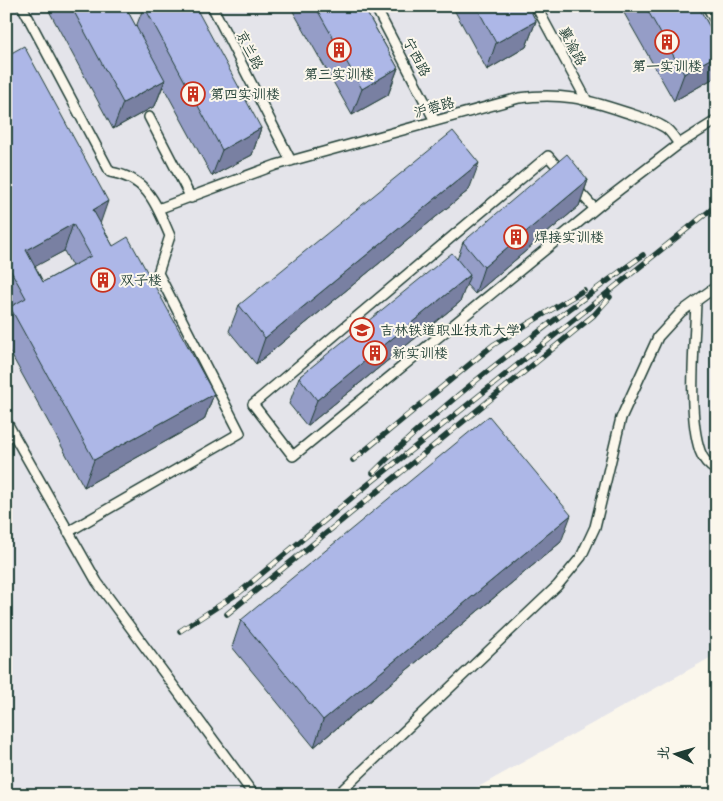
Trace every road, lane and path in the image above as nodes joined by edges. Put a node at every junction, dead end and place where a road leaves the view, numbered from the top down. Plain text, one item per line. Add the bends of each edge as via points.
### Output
1 (22, 6) edge
2 (212, 6) edge
3 (374, 6) edge
4 (536, 6) edge
5 (707, 6) edge
6 (717, 24) edge
7 (586, 99) junction
8 (149, 117) dead end
9 (717, 120) edge
10 (435, 121) junction
11 (679, 144) junction
12 (292, 161) junction
13 (191, 198) junction
14 (158, 209) junction
15 (595, 209) junction
16 (717, 286) edge
17 (696, 301) junction
18 (6, 421) edge
19 (717, 471) edge
20 (68, 532) junction
21 (254, 795) edge
22 (337, 795) edge

1 - 14 lane via 110,172 128,175 144,187
2 - 12 lane, 京兰路
3 - 10 lane, 宁西路
4 - 7 lane, 襄渝路
5 - 6 lane
7 - 10 lane, 沪蓉路 via 542,94
7 - 11 lane, 沪蓉路 via 666,127
8 - 13 lane
9 - 11 lane
10 - 12 lane, 沪蓉路
11 - 15 lane
12 - 13 lane, 沪蓉路
13 - 14 lane, 沪蓉路
14 - 20 lane via 170,236 158,273 240,433
15 - 15 lane via 293,456 253,404 548,156
16 - 17 lane
17 - 19 lane via 695,428 700,452
17 - 22 lane via 658,337 621,418 595,527 581,557 557,586
18 - 20 lane
20 - 21 lane via 97,582

